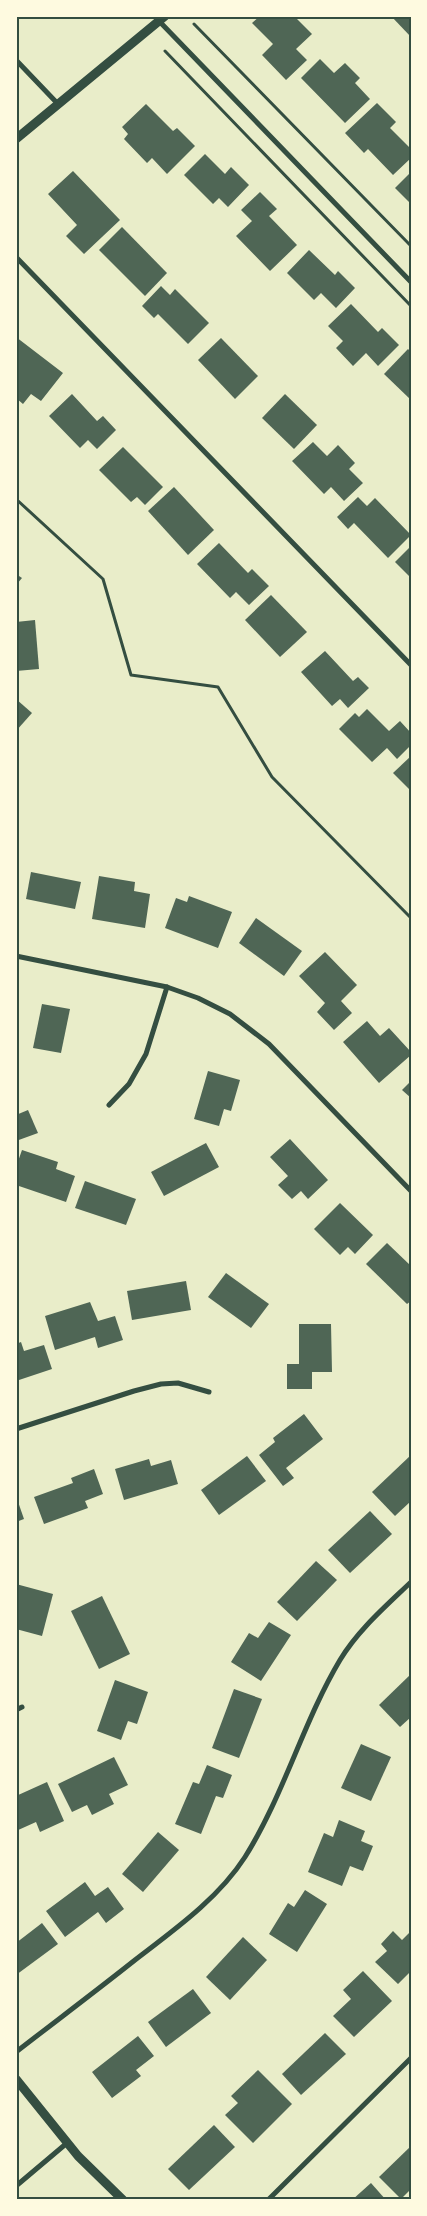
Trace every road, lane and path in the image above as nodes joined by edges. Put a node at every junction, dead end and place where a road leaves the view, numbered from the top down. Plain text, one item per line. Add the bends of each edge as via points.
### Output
1 (162, 19) edge
2 (194, 24) dead end
3 (165, 51) dead end
4 (16, 60) edge
5 (58, 104) junction
6 (16, 139) edge
7 (411, 246) edge
8 (16, 256) edge
9 (411, 282) edge
10 (411, 306) edge
11 (16, 499) edge
12 (411, 665) edge
13 (411, 918) edge
14 (16, 956) edge
15 (167, 987) junction
16 (109, 1105) dead end
17 (411, 1191) edge
18 (209, 1392) dead end
19 (16, 1428) edge
20 (411, 1582) edge
21 (22, 1707) dead end
22 (16, 1710) edge
23 (16, 2052) edge
24 (411, 2058) edge
25 (16, 2079) edge
26 (67, 2142) junction
27 (16, 2186) edge
28 (123, 2200) edge
29 (268, 2200) edge

1 - 5 street
1 - 9 street
2 - 7 path
3 - 10 path
4 - 5 street
5 - 6 street
8 - 12 street
11 - 13 path via 103,579 132,675 218,687 272,777
14 - 15 street
15 - 16 street via 146,1054 129,1084
15 - 17 street via 198,998 251,1028
18 - 19 street via 178,1383 161,1384
20 - 23 street via 376,1615 340,1660 272,1809 245,1858 227,1881 157,1943
21 - 22 street
24 - 29 street
25 - 26 street
26 - 27 street
26 - 28 street

